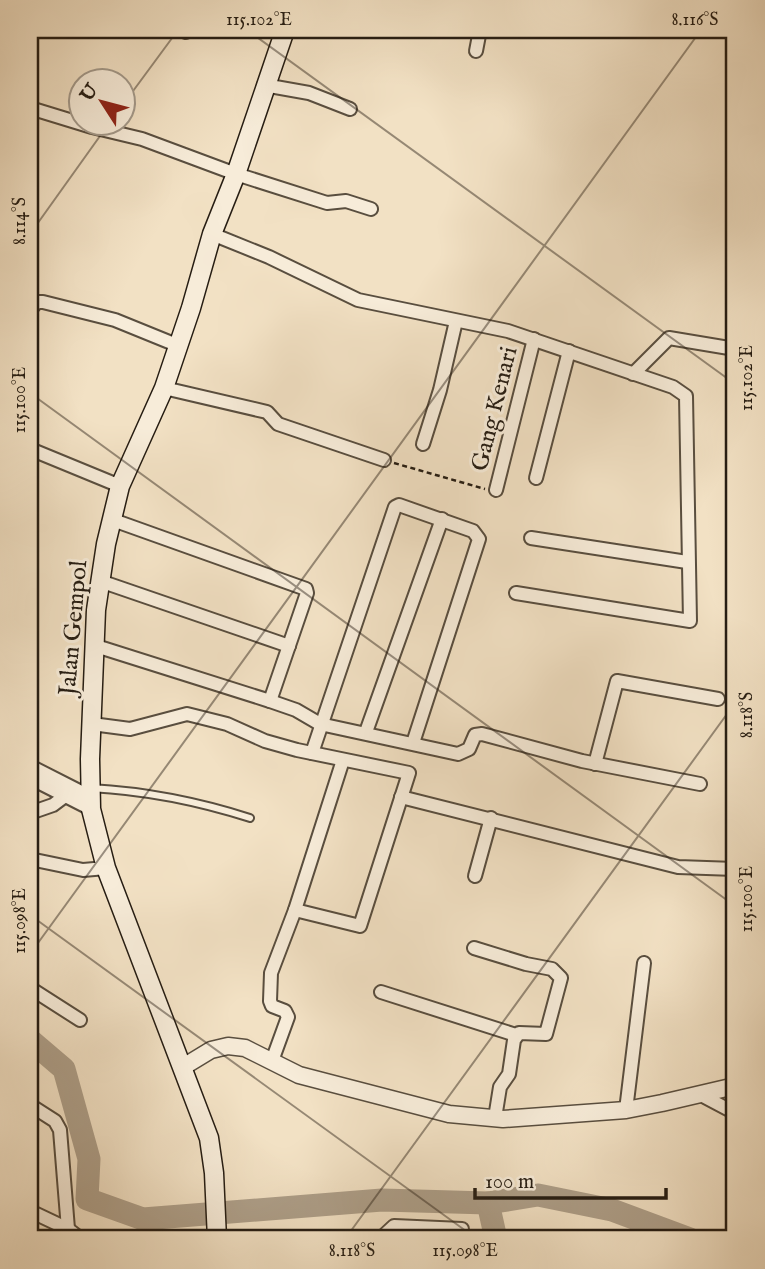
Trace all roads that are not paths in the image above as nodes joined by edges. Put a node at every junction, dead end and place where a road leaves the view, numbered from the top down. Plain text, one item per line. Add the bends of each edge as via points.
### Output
1 (285, 30) edge
2 (480, 30) edge
3 (476, 51) dead end
4 (264, 85) junction
5 (30, 108) edge
6 (350, 109) dead end
7 (236, 174) junction
8 (371, 209) dead end
9 (212, 234) junction
10 (30, 310) edge
11 (456, 321) junction
12 (534, 338) junction
13 (178, 346) junction
14 (735, 349) edge
15 (569, 351) junction
16 (633, 374) junction
17 (164, 388) junction
18 (423, 444) dead end
19 (30, 449) edge
20 (384, 460) road end
21 (536, 478) dead end
22 (120, 486) junction
23 (496, 489) road end
24 (442, 519) junction
25 (113, 520) junction
26 (531, 538) dead end
27 (687, 562) junction
28 (100, 581) junction
29 (516, 593) dead end
30 (96, 646) junction
31 (289, 646) junction
32 (718, 699) dead end
33 (270, 701) junction
34 (92, 724) junction
35 (320, 724) junction
36 (366, 732) junction
37 (413, 743) junction
38 (312, 753) junction
39 (344, 760) junction
40 (595, 764) junction
41 (30, 766) edge
42 (30, 778) edge
43 (700, 783) dead end
44 (65, 796) junction
45 (401, 797) junction
46 (90, 798) junction
47 (30, 813) edge
48 (250, 818) dead end
49 (491, 818) junction
50 (30, 859) edge
51 (106, 868) junction
52 (735, 869) edge
53 (474, 876) dead end
54 (295, 910) junction
55 (474, 948) dead end
56 (645, 963) dead end
57 (30, 988) edge
58 (381, 992) dead end
59 (80, 1020) dead end
60 (516, 1035) junction
61 (272, 1061) junction
62 (183, 1067) junction
63 (735, 1086) edge
64 (701, 1095) junction
65 (30, 1105) edge
66 (626, 1110) junction
67 (735, 1113) edge
68 (495, 1118) junction
69 (30, 1211) edge
70 (68, 1229) junction
71 (462, 1229) dead end
72 (81, 1239) edge
73 (217, 1239) edge
74 (380, 1239) edge

1 - 4 main road, Jalan Gempol
2 - 3 street
4 - 6 street via 309,93
4 - 7 main road, Jalan Gempol
5 - 7 street via 142,139
7 - 8 street via 327,203 346,201
7 - 9 main road, Jalan Gempol
9 - 11 street via 358,300
9 - 13 main road, Jalan Gempol
10 - 13 street via 43,302 116,320
11 - 12 street
11 - 18 street
12 - 15 street
12 - 23 street, Gang Kenari
13 - 17 main road, Jalan Gempol
14 - 16 street via 669,338
15 - 16 street
15 - 21 street
16 - 27 street via 686,396
17 - 20 street via 267,412 278,424
17 - 22 main road, Jalan Gempol
19 - 22 street
22 - 25 main road, Jalan Gempol
24 - 35 street via 403,505 395,507
24 - 36 street
24 - 37 street via 473,531 479,539
25 - 28 main road, Jalan Gempol
25 - 31 street via 303,587 307,593
26 - 27 street
27 - 29 street via 690,621
28 - 30 main road, Jalan Gempol
28 - 31 street
30 - 33 street
30 - 34 main road, Jalan Gempol
31 - 33 street
32 - 40 street via 617,681
33 - 35 street
34 - 38 street via 130,729 187,714
34 - 46 main road, Jalan Gempol
35 - 36 street
35 - 38 street
36 - 37 street
37 - 40 street via 463,753 472,737 482,734
38 - 39 street
39 - 45 street via 409,773
39 - 54 street
40 - 43 street
41 - 46 street
42 - 44 street
44 - 46 street
44 - 47 street
45 - 49 street
45 - 54 street via 360,926
46 - 48 lane via 158,794
46 - 51 main road, Jalan Gempol
49 - 52 street via 678,867
49 - 53 street
50 - 51 street via 83,870
51 - 62 main road, Jalan Gempol
54 - 61 street via 271,973 270,1001 288,1017
55 - 60 street via 552,968 560,975 545,1034
56 - 66 street
57 - 59 street
58 - 60 street
60 - 68 street
61 - 62 street via 245,1048 228,1046 211,1050
61 - 68 street via 299,1075 449,1114
62 - 73 main road, Jalan Gempol via 209,1138
63 - 64 street
64 - 66 street
64 - 67 street
65 - 70 street via 55,1121 60,1130
66 - 68 street
69 - 70 street
70 - 72 street
71 - 74 street via 394,1226

